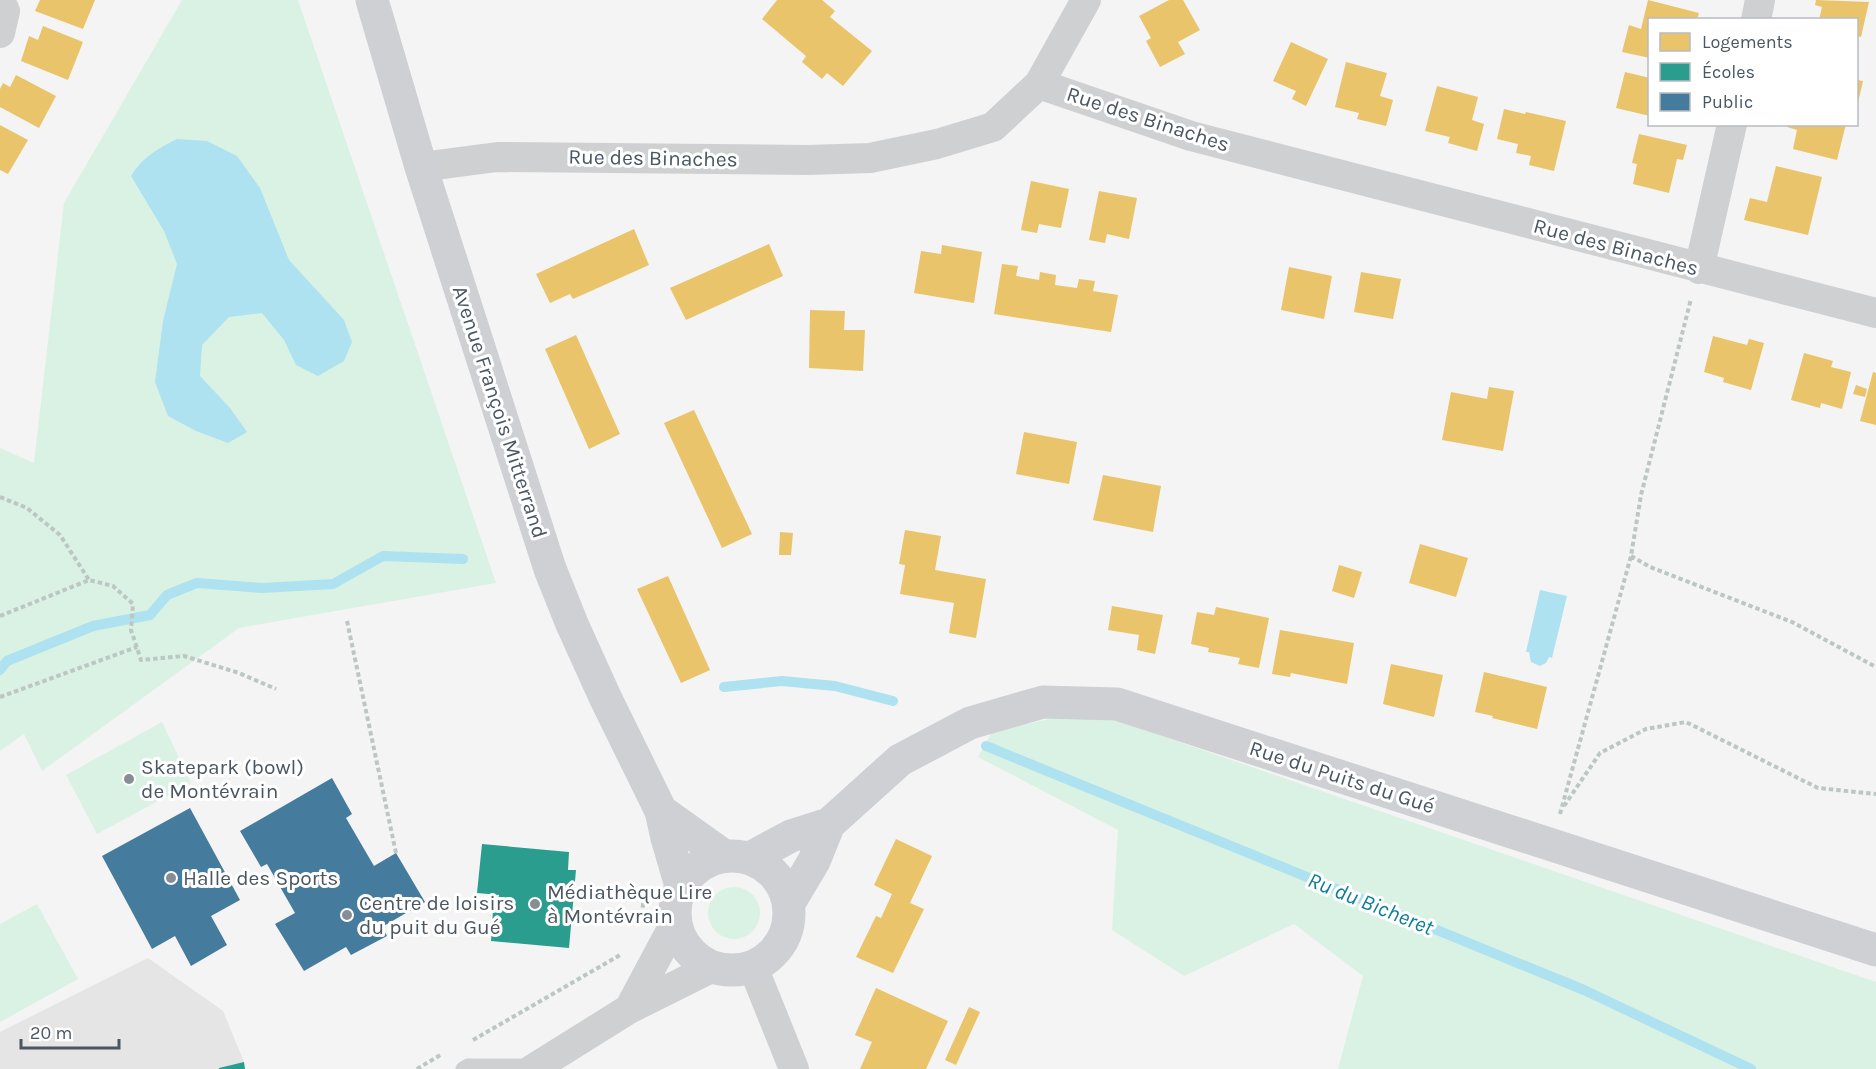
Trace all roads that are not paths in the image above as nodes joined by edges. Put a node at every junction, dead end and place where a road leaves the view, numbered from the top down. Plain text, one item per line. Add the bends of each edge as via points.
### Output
1 (372, 0) edge
2 (1086, 0) edge
3 (1760, 0) edge
4 (1756, 18) edge
5 (1039, 84) junction
6 (1732, 126) edge
7 (421, 167) junction
8 (1699, 269) junction
9 (1876, 314) edge
10 (661, 812) junction
11 (829, 824) junction
12 (737, 857) junction
13 (681, 886) junction
14 (789, 903) junction
15 (675, 923) junction
16 (1876, 950) edge
17 (713, 967) junction
18 (753, 967) junction
19 (629, 1009) junction
20 (536, 1067) edge
21 (463, 1069) edge
22 (794, 1069) edge

1 - 7 main road, Avenue François Mitterrand
2 - 5 street
3 - 4 street
5 - 7 street, Rue des Binaches via 993,127 870,158 497,157
5 - 8 street, Rue des Binaches via 1191,136
6 - 8 street
7 - 10 main road, Avenue François Mitterrand via 550,569 600,687
8 - 9 street, Rue des Binaches
10 - 12 main road
10 - 13 main road, Avenue François Mitterrand
11 - 12 main road, Rue du Puits du Gué
11 - 14 main road, Rue du Puits du Gué
11 - 16 main road, Rue du Puits du Gué via 900,760 970,723 1043,702 1117,704
12 - 13 main road via 711,859
12 - 14 main road via 764,865 776,875
13 - 15 main road via 675,904
14 - 18 main road via 786,934 772,954
15 - 17 main road via 688,951
15 - 19 street
17 - 18 main road via 733,971
17 - 19 street
18 - 22 street
19 - 20 street
20 - 21 lane

